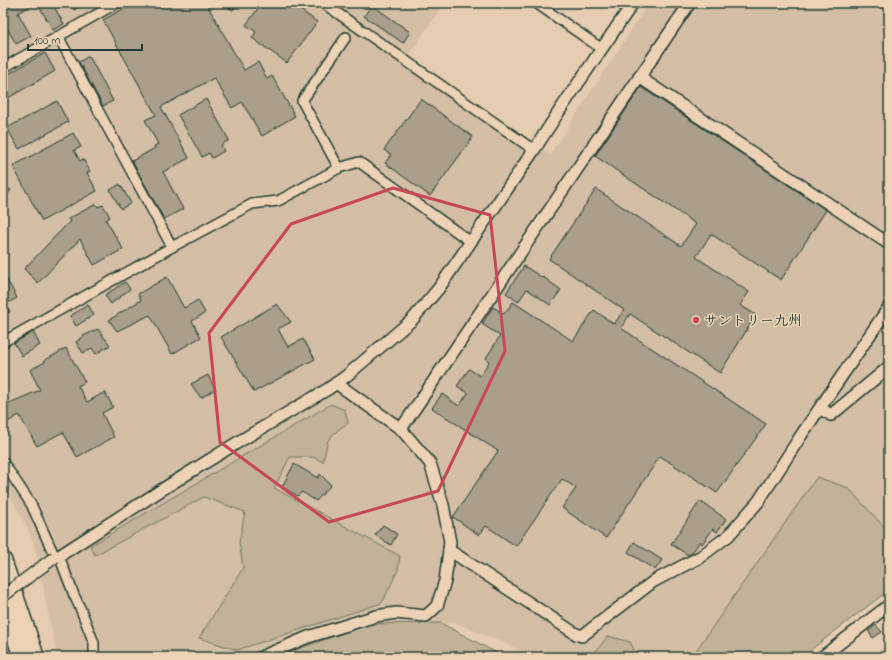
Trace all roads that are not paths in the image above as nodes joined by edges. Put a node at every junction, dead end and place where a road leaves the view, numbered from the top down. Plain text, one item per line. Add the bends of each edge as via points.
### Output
1 (116, 3) edge
2 (322, 3) edge
3 (536, 3) edge
4 (633, 3) edge
5 (688, 3) edge
6 (58, 36) junction
7 (346, 37) dead end
8 (602, 49) junction
9 (3, 68) edge
10 (639, 77) junction
11 (534, 150) junction
12 (339, 168) junction
13 (471, 242) junction
14 (889, 244) edge
15 (172, 247) junction
16 (889, 307) edge
17 (3, 342) edge
18 (889, 367) edge
19 (336, 383) junction
20 (820, 408) junction
21 (401, 429) junction
22 (3, 462) edge
23 (449, 550) junction
24 (57, 557) junction
25 (3, 560) edge
26 (3, 596) edge
27 (3, 603) edge
28 (889, 605) edge
29 (22, 657) edge
30 (36, 657) edge
31 (94, 657) edge
32 (261, 657) edge
33 (822, 657) edge

1 - 6 street
2 - 11 street
3 - 8 street
4 - 8 street
5 - 10 street
6 - 9 street
6 - 15 street
7 - 12 street via 302,101
8 - 11 street
10 - 14 street
10 - 21 street
11 - 13 street
12 - 13 street via 359,162
12 - 15 street via 278,201 252,204
13 - 19 street via 439,288 412,320
15 - 17 street
16 - 20 street
18 - 20 street via 831,415
19 - 21 street
19 - 24 street via 173,482
20 - 23 street via 758,502 728,536 700,557 654,581 582,636
21 - 23 street via 430,463 443,505 450,542
22 - 24 street via 31,504
23 - 32 street via 445,581 437,606 426,616 396,613 376,616 308,637
24 - 26 street, bridge
24 - 31 street via 94,643
25 - 30 highway
27 - 29 highway
28 - 33 street

